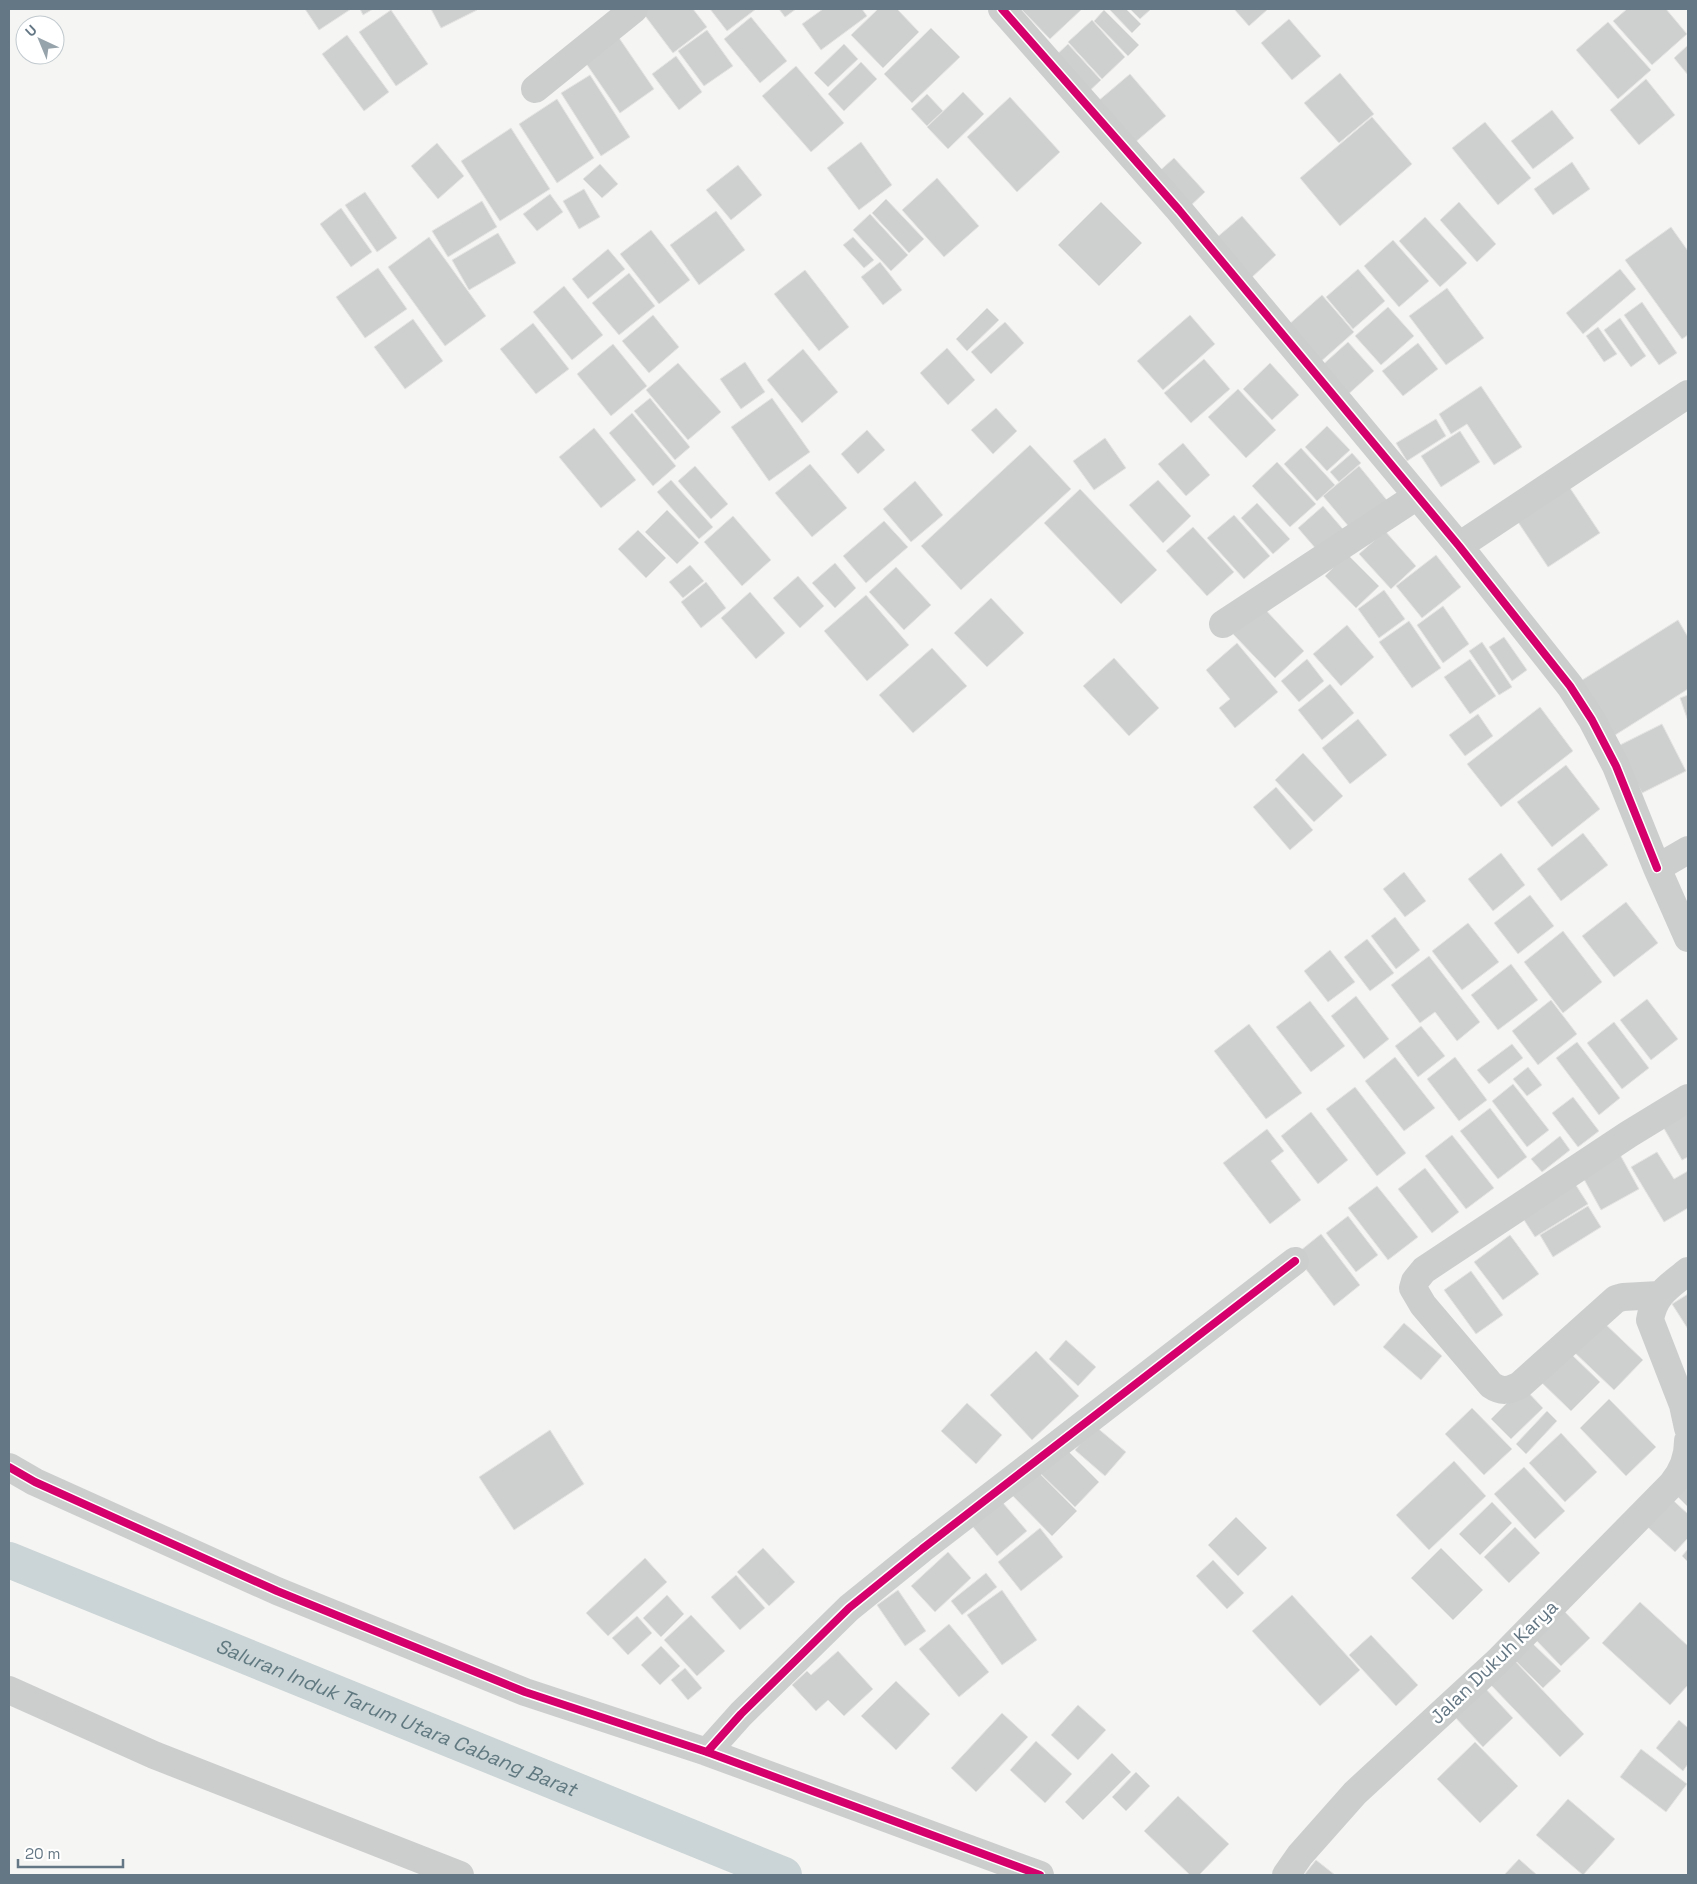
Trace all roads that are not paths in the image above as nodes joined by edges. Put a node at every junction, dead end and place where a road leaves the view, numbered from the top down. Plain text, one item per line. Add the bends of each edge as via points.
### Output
1 (634, 9) edge
2 (1002, 9) edge
3 (535, 89) dead end
4 (1688, 394) edge
5 (1417, 496) junction
6 (1459, 546) junction
7 (1223, 624) dead end
8 (1688, 850) edge
9 (1657, 868) junction
10 (1688, 938) edge
11 (1688, 1098) edge
12 (1295, 1261) dead end
13 (1688, 1271) edge
14 (1659, 1295) junction
15 (1686, 1412) edge
16 (1688, 1441) edge
17 (9, 1467) edge
18 (9, 1690) edge
19 (707, 1752) junction
20 (460, 1875) edge
21 (1040, 1875) edge
22 (1286, 1875) edge

1 - 3 street
2 - 5 street via 1179,210
4 - 6 street
5 - 6 street
5 - 7 street
6 - 9 street via 1570,686 1592,720 1616,766
8 - 9 street
9 - 10 street
11 - 14 street via 1424,1270 1413,1288 1423,1305 1498,1390 1520,1385 1616,1299
12 - 19 street via 849,1608
13 - 14 street
14 - 15 street via 1650,1320
16 - 22 street, Jalan Dukuh Karya via 1683,1470 1672,1484 1498,1661 1355,1794
17 - 19 street via 35,1482 277,1591 525,1692
18 - 20 street via 154,1755
19 - 21 street

